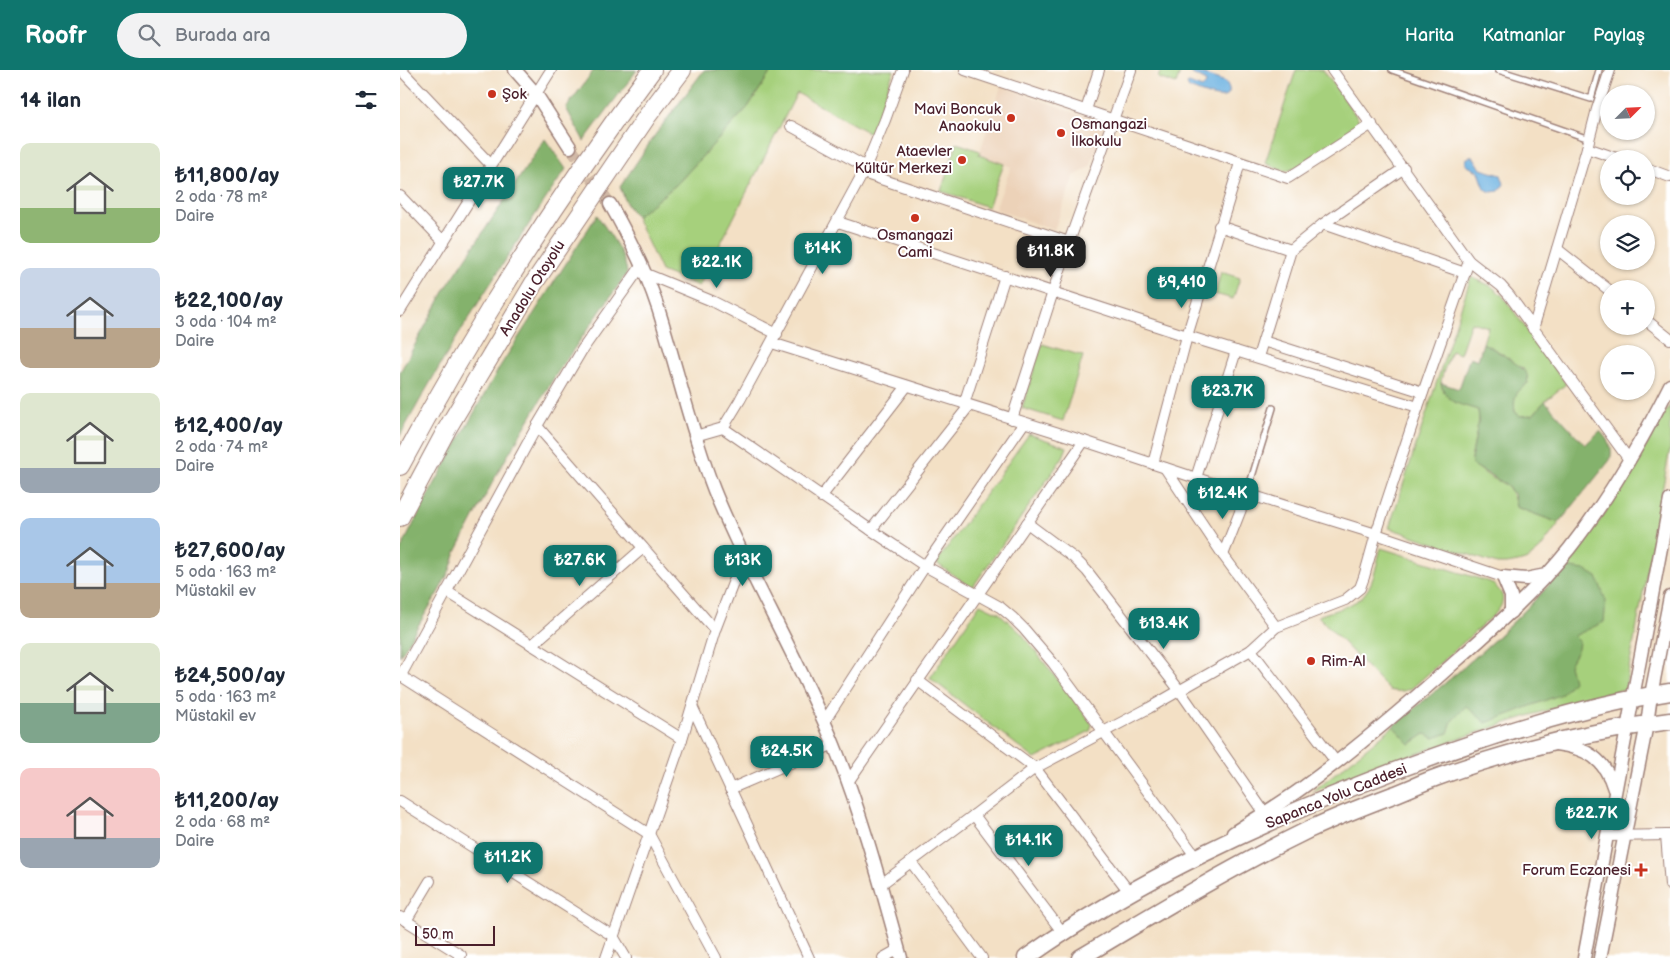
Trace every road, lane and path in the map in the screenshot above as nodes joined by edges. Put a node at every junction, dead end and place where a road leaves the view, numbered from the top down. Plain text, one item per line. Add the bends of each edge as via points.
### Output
1 (400, 70) edge
2 (515, 70) edge
3 (551, 70) edge
4 (652, 70) edge
5 (682, 70) edge
6 (903, 70) edge
7 (965, 70) edge
8 (1099, 70) edge
9 (1131, 70) edge
10 (1332, 70) edge
11 (1392, 70) edge
12 (1498, 70) edge
13 (1599, 70) edge
14 (1610, 70) edge
15 (536, 94) junction
16 (1086, 110) junction
17 (1114, 119) junction
18 (1372, 124) junction
19 (791, 126) dead end
20 (1588, 143) junction
21 (570, 147) tunnel mouth
22 (1602, 150) edge
23 (1240, 163) junction
24 (492, 165) junction
25 (1404, 168) junction
26 (864, 170) junction
27 (1655, 171) edge
28 (1670, 177) edge
29 (400, 196) edge
30 (610, 204) tunnel mouth
31 (838, 222) junction
32 (1323, 224) junction
33 (1219, 226) junction
34 (444, 242) junction
35 (1069, 242) junction
36 (1557, 248) junction
37 (1290, 250) junction
38 (1469, 261) junction
39 (643, 269) junction
40 (1465, 273) junction
41 (1005, 276) junction
42 (1600, 283) edge
43 (1052, 292) junction
44 (400, 311) edge
45 (1655, 327) edge
46 (1534, 329) junction
47 (1187, 336) junction
48 (774, 339) junction
49 (1670, 339) edge
50 (1263, 341) junction
51 (1236, 350) junction
52 (1258, 357) junction
53 (1670, 385) edge
54 (907, 386) junction
55 (1423, 392) junction
56 (967, 405) junction
57 (1418, 407) junction
58 (1273, 408) dead end
59 (1012, 419) junction
60 (1024, 423) junction
61 (537, 426) junction
62 (723, 428) junction
63 (695, 436) junction
64 (1084, 441) junction
65 (1630, 461) junction
66 (1153, 464) junction
67 (400, 466) edge
68 (1165, 468) junction
69 (1196, 478) junction
70 (1247, 494) junction
71 (821, 497) junction
72 (1670, 500) edge
73 (400, 518) edge
74 (1026, 523) junction
75 (871, 530) junction
76 (1376, 534) junction
77 (643, 548) junction
78 (1223, 555) junction
79 (744, 556) junction
80 (926, 566) junction
81 (1546, 575) junction
82 (1503, 577) junction
83 (446, 590) junction
84 (977, 595) junction
85 (1670, 597) edge
86 (1511, 612) junction
87 (1276, 627) junction
88 (715, 630) junction
89 (532, 645) junction
90 (1250, 650) junction
91 (400, 677) edge
92 (916, 680) junction
93 (1180, 691) junction
94 (1670, 692) edge
95 (1651, 695) junction
96 (1632, 698) junction
97 (692, 706) junction
98 (1670, 721) edge
99 (824, 722) junction
100 (1647, 724) junction
101 (1627, 727) junction
102 (1103, 732) junction
103 (682, 738) junction
104 (1548, 743) junction
105 (834, 744) junction
106 (1336, 762) junction
107 (1035, 768) junction
108 (848, 782) junction
109 (730, 789) junction
110 (1615, 793) junction
111 (400, 801) edge
112 (1264, 812) junction
113 (974, 815) junction
114 (649, 834) junction
115 (1668, 835) edge
116 (1606, 836) junction
117 (1624, 837) junction
118 (1196, 857) junction
119 (911, 862) junction
120 (1170, 872) junction
121 (430, 881) dead end
122 (880, 885) junction
123 (1670, 885) edge
124 (1124, 896) junction
125 (403, 919) edge
126 (1063, 933) junction
127 (613, 936) junction
128 (900, 953) edge
129 (459, 958) edge
130 (606, 958) edge
131 (626, 958) edge
132 (716, 958) edge
133 (809, 958) edge
134 (883, 958) edge
135 (982, 958) edge
136 (1026, 958) edge
137 (1080, 958) edge
138 (1584, 958) edge
139 (1600, 958) edge

1 - 24 street
2 - 15 street
3 - 15 street
4 - 67 highway, Anadolu Otoyolu via 516,268
5 - 73 highway, Anadolu Otoyolu via 534,283 446,429
6 - 26 street
7 - 16 street
8 - 16 street
9 - 17 street
10 - 18 street
11 - 20 lane
12 - 13 lane via 1591,98
14 - 20 street
15 - 21 street
15 - 24 street
16 - 17 street
17 - 23 street
17 - 35 street
18 - 23 street via 1288,178
18 - 25 street
19 - 26 street
20 - 22 street
20 - 36 street
23 - 33 street
24 - 34 street
25 - 32 street
25 - 38 street
26 - 31 street
26 - 35 street
27 - 28 street
29 - 34 street
30 - 39 street
31 - 41 street
31 - 48 street
32 - 37 street
32 - 40 street
33 - 37 street
33 - 47 street
34 - 44 street
35 - 43 street
36 - 42 street
36 - 46 street
37 - 50 street
38 - 40 street
38 - 46 street via 1501,286
39 - 48 street via 712,301
39 - 61 street via 582,350
39 - 63 street
40 - 55 street
41 - 43 street
41 - 56 street
43 - 47 street
43 - 59 street
45 - 49 street
46 - 65 street
47 - 51 street
47 - 66 street
48 - 54 street
48 - 62 street
50 - 52 street
50 - 55 street
51 - 52 street
51 - 69 street
52 - 57 street
53 - 65 street
54 - 56 street
54 - 71 street
55 - 57 street
56 - 59 street
56 - 75 street
57 - 76 street
58 - 70 lane
59 - 60 street
60 - 64 street
60 - 80 street
61 - 77 street
61 - 83 street
62 - 63 street
62 - 71 street
63 - 79 street via 714,490
64 - 66 street
64 - 74 street
65 - 81 street via 1574,542
66 - 68 street
68 - 69 street
68 - 78 street
69 - 70 street
70 - 76 street
70 - 78 street
71 - 75 street
72 - 96 street
74 - 84 street
74 - 93 street via 1087,571
75 - 80 street
76 - 82 street
76 - 87 street via 1364,578 1353,595
77 - 88 street
77 - 89 street
78 - 87 street
79 - 88 street
79 - 99 street
80 - 84 street
80 - 99 street
81 - 82 street
81 - 86 street
82 - 86 street via 1511,596
83 - 89 street
83 - 91 street
84 - 92 street
84 - 102 street via 1000,608 1024,629
85 - 95 street
86 - 106 street via 1414,699
87 - 90 street
88 - 97 street
89 - 103 street
90 - 93 street
90 - 106 street
91 - 114 street
92 - 107 street
92 - 108 street
93 - 102 street
93 - 112 street
94 - 95 highway, Sapanca Yolu Caddesi
95 - 96 highway, Sapanca Yolu Caddesi
95 - 100 street
96 - 101 street
96 - 120 highway, Sapanca Yolu Caddesi via 1531,723 1354,786 1288,814
97 - 103 street
97 - 109 street
98 - 100 highway, Sapanca Yolu Caddesi
99 - 105 street
100 - 101 highway, Sapanca Yolu Caddesi
100 - 117 street
101 - 104 highway, Sapanca Yolu Caddesi
101 - 110 street
102 - 107 street
102 - 118 street
103 - 114 street
104 - 110 street via 1592,755 1607,771
104 - 137 highway, Sapanca Yolu Caddesi via 1434,779 1310,829 1206,884
105 - 108 street
105 - 109 street
106 - 112 street
107 - 113 street
107 - 124 street
108 - 122 street
109 - 133 street
110 - 116 street
111 - 127 street
112 - 118 street
113 - 119 street
113 - 126 street
114 - 127 street
114 - 132 street
115 - 117 street
115 - 123 street
116 - 117 street
116 - 138 street
117 - 139 street
118 - 120 street
119 - 122 street
119 - 135 street
120 - 124 highway, Sapanca Yolu Caddesi
121 - 125 street
122 - 128 street
124 - 126 highway, Sapanca Yolu Caddesi
125 - 129 street via 461,955
126 - 136 highway, Sapanca Yolu Caddesi
127 - 130 street
127 - 131 street
128 - 134 street

